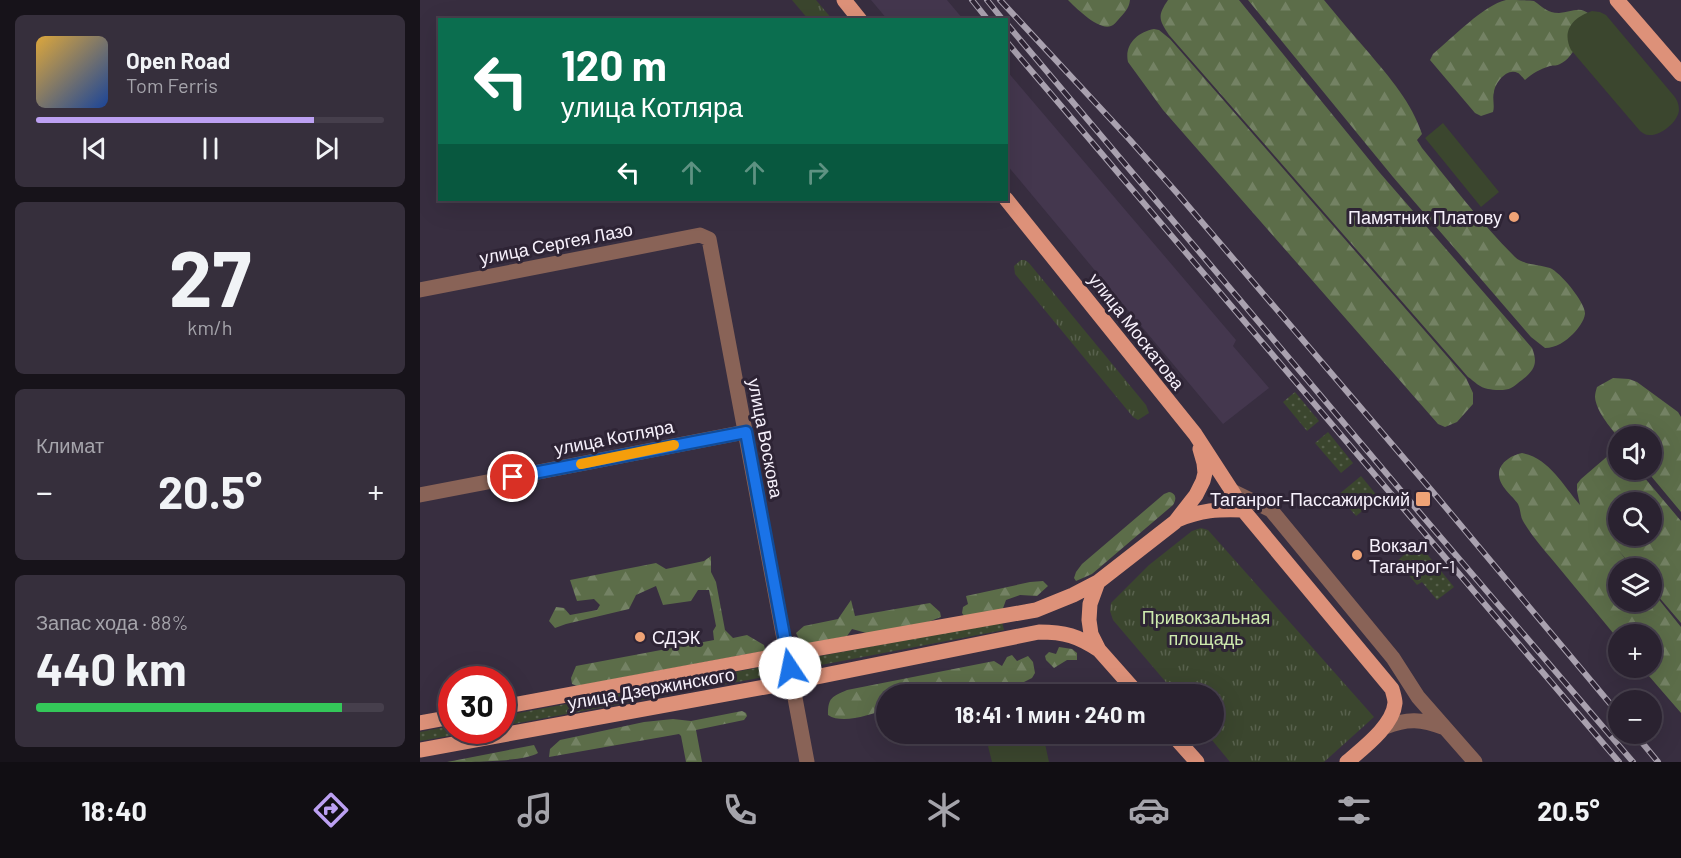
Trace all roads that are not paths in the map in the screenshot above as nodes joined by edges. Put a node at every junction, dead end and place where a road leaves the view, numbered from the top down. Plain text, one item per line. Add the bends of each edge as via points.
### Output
1 (844, 0) edge
2 (1617, 0) edge
3 (858, 18) edge
4 (1681, 74) edge
5 (1008, 201) edge
6 (700, 235) joint
7 (420, 290) edge
8 (746, 432) junction
9 (1195, 434) junction
10 (1232, 490) junction
11 (420, 495) edge
12 (1243, 510) junction
13 (1272, 510) junction
14 (1175, 522) junction
15 (1098, 582) junction
16 (1099, 650) junction
17 (787, 654) junction
18 (793, 681) junction
19 (1129, 684) edge
20 (1392, 689) junction
21 (1418, 697) junction
22 (516, 704) edge
23 (438, 720) edge
24 (420, 723) edge
25 (1385, 727) junction
26 (1445, 728) junction
27 (1181, 744) edge
28 (420, 750) edge
29 (807, 762) edge
30 (1197, 762) edge
31 (1347, 762) edge
32 (1475, 762) edge

1 - 3 main road
2 - 4 main road
5 - 9 main road, улица Москатова
6 - 7 street, улица Сергея Лазо
6 - 8 street, улица Воскова via 709,239
8 - 11 street, улица Котляра
8 - 17 street, улица Воскова
9 - 10 main road, улица Москатова
9 - 14 main road via 1205,473 1196,495
10 - 12 main road, улица Москатова
10 - 13 street, улица Москатова
12 - 13 street
12 - 14 main road via 1211,510
12 - 20 main road, улица Москатова
13 - 21 street, улица Москатова via 1393,658
14 - 15 main road
15 - 16 main road via 1089,620
15 - 17 main road, улица Дзержинского via 1036,610
16 - 18 main road, улица Дзержинского via 1068,634 1039,632
16 - 19 main road
17 - 18 street, улица Воскова
17 - 22 main road, улица Дзержинского
18 - 28 main road, улица Дзержинского
18 - 29 street
20 - 21 street
20 - 25 main road via 1395,702
21 - 26 street, улица Москатова
23 - 24 main road
25 - 26 street via 1414,720
25 - 31 main road
26 - 32 street, улица Москатова
27 - 30 main road

